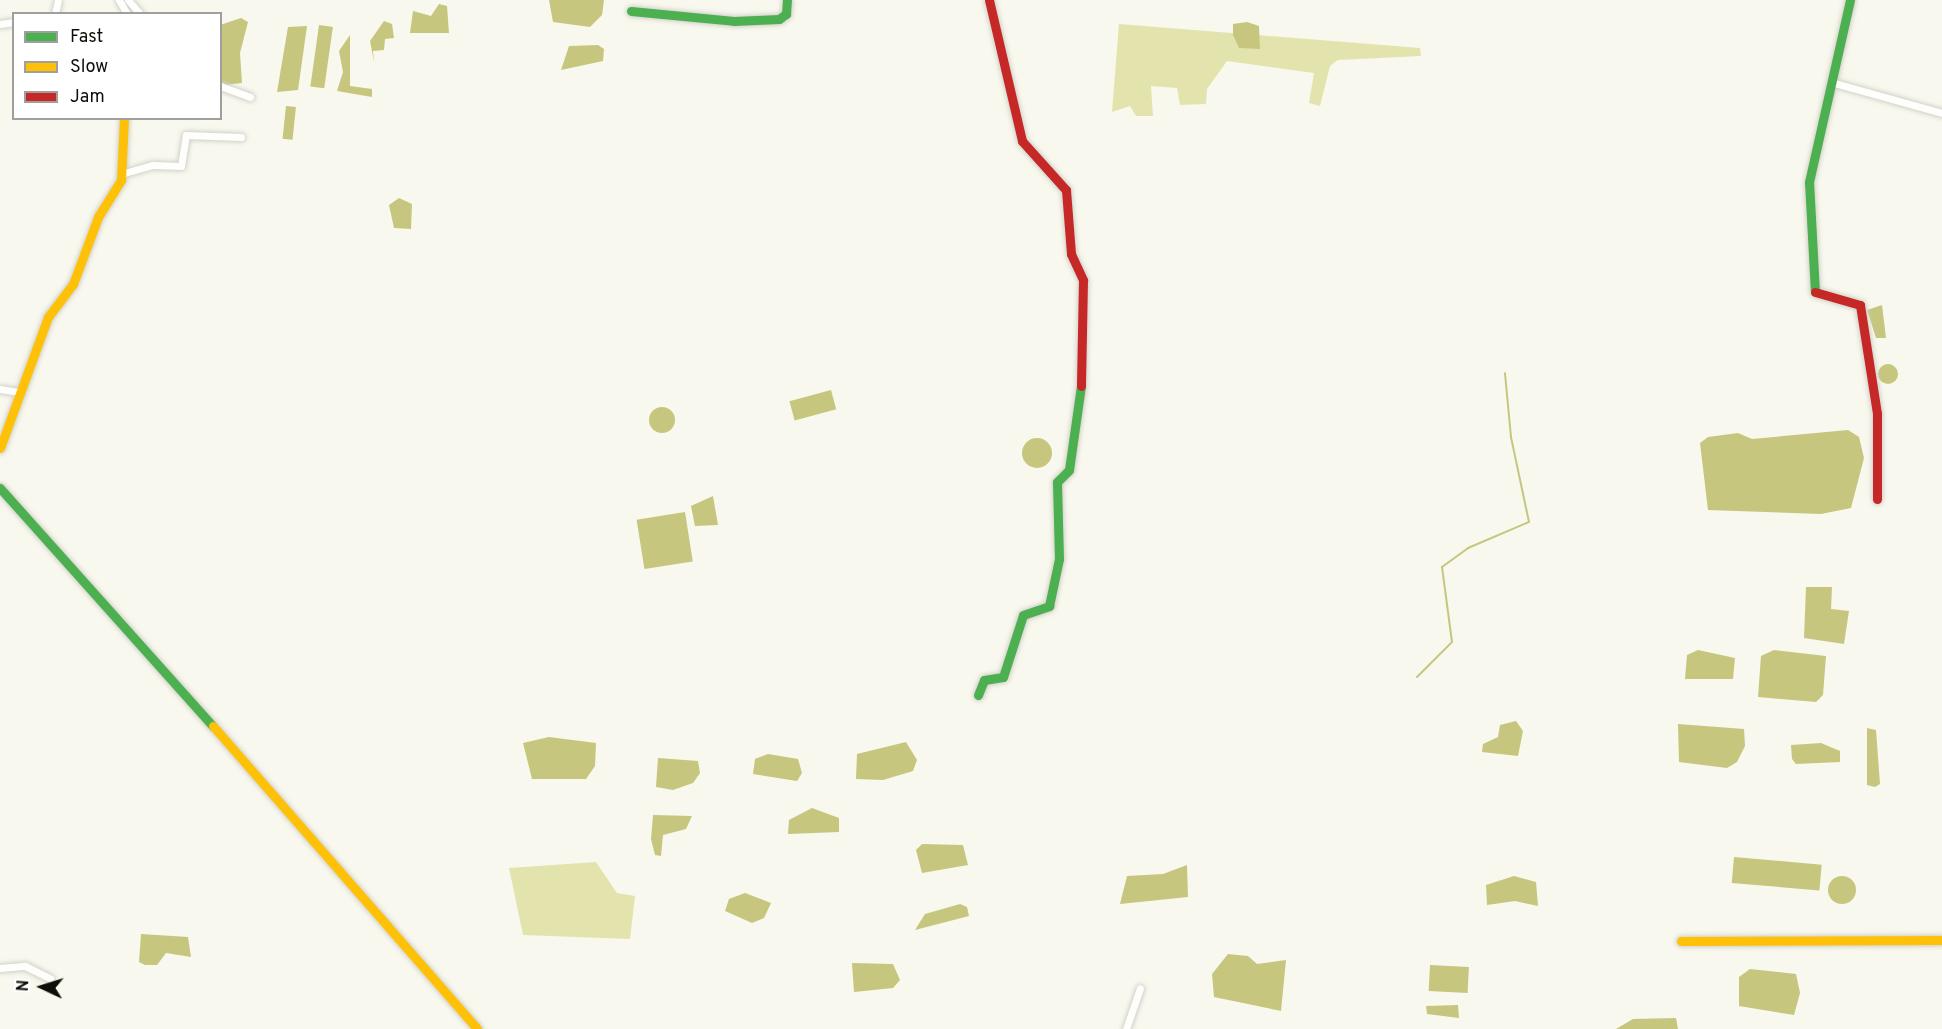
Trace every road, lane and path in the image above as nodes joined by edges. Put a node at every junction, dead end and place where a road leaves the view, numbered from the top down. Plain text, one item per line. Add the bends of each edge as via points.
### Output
1 (128, 0) edge
2 (787, 0) edge
3 (989, 0) edge
4 (1850, 0) edge
5 (632, 11) dead end
6 (138, 12) edge
7 (1831, 82) junction
8 (222, 87) edge
9 (250, 97) dead end
10 (1942, 113) edge
11 (124, 120) edge
12 (241, 137) dead end
13 (121, 174) junction
14 (0, 389) edge
15 (20, 392) junction
16 (0, 448) edge
17 (0, 488) edge
18 (1877, 499) dead end
19 (978, 695) dead end
20 (1942, 940) edge
21 (1681, 941) dead end
22 (0, 968) edge
23 (50, 978) dead end
24 (1140, 988) dead end
25 (477, 1029) edge
26 (1126, 1029) edge

1 - 6 street
2 - 5 street via 786,14 779,20
3 - 19 street via 1022,141 1066,190 1071,254 1083,280 1085,362 1069,470 1057,482 1059,559 1049,606 1023,615 1004,677 984,680
4 - 7 street
7 - 10 street
7 - 18 street via 1809,182 1814,281 1816,296 1851,299 1860,305 1877,414
8 - 9 street
11 - 13 street
12 - 13 street via 186,135 181,166 153,165
13 - 15 street via 73,284 48,317
14 - 15 street
15 - 16 street
17 - 25 street via 423,961
20 - 21 street
22 - 23 street via 25,966
24 - 26 street

